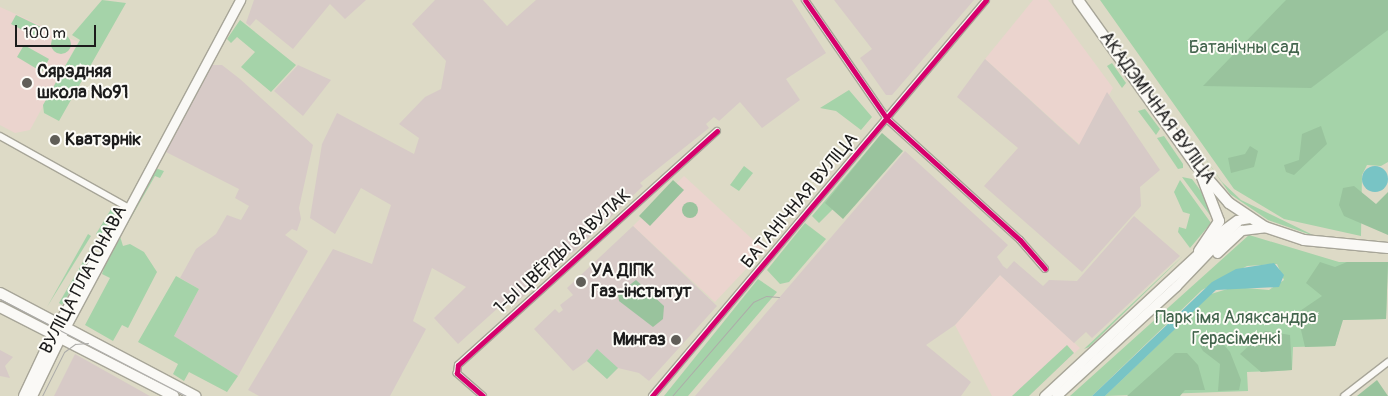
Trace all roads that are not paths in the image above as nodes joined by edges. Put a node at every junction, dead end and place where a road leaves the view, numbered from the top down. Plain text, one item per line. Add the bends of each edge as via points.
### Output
1 (240, 0) edge
2 (805, 0) edge
3 (986, 0) edge
4 (1078, 0) edge
5 (887, 119) junction
6 (717, 131) dead end
7 (0, 136) edge
8 (1202, 174) junction
9 (1229, 202) junction
10 (125, 206) junction
11 (1250, 218) junction
12 (1237, 220) junction
13 (1265, 227) junction
14 (1388, 248) edge
15 (1200, 251) junction
16 (1045, 269) dead end
17 (1176, 286) junction
18 (0, 293) edge
19 (0, 307) edge
20 (62, 324) junction
21 (57, 335) junction
22 (1388, 362) edge
23 (24, 396) edge
24 (32, 396) edge
25 (174, 396) edge
26 (195, 396) edge
27 (483, 396) edge
28 (652, 396) edge
29 (1044, 396) edge
30 (1056, 396) edge
31 (1344, 396) edge

1 - 10 main road, ВУЛІЦА ПЛАТОНАВА
2 - 5 street
3 - 5 street, БАТАНІЧНАЯ ВУЛІЦА
4 - 8 main road, АКАДЭМІЧНАЯ ВУЛІЦА
5 - 16 street via 1020,240
5 - 28 street, БАТАНІЧНАЯ ВУЛІЦА
6 - 27 street, 1-Ы ЦВЁРДЫ ЗАВУЛАК via 458,365 457,374
7 - 10 street
8 - 9 main road, АКАДЭМІЧНАЯ ВУЛІЦА
8 - 15 main road via 1218,221
9 - 11 main road, АКАДЭМІЧНАЯ ВУЛІЦА
9 - 12 main road
10 - 20 main road, ВУЛІЦА ПЛАТОНАВА
11 - 12 main road
11 - 13 main road, АКАДЭМІЧНАЯ ВУЛІЦА
12 - 15 main road
12 - 17 main road via 1234,229
13 - 14 main road, АКАДЭМІЧНАЯ ВУЛІЦА via 1320,244
13 - 17 main road via 1242,230
15 - 29 main road
17 - 30 main road
18 - 20 main road
19 - 21 main road
20 - 21 main road, ВУЛІЦА ПЛАТОНАВА
20 - 26 main road
21 - 23 main road, ВУЛІЦА ПЛАТОНАВА
21 - 24 main road, ВУЛІЦА ПЛАТОНАВА
21 - 25 main road
22 - 31 street

